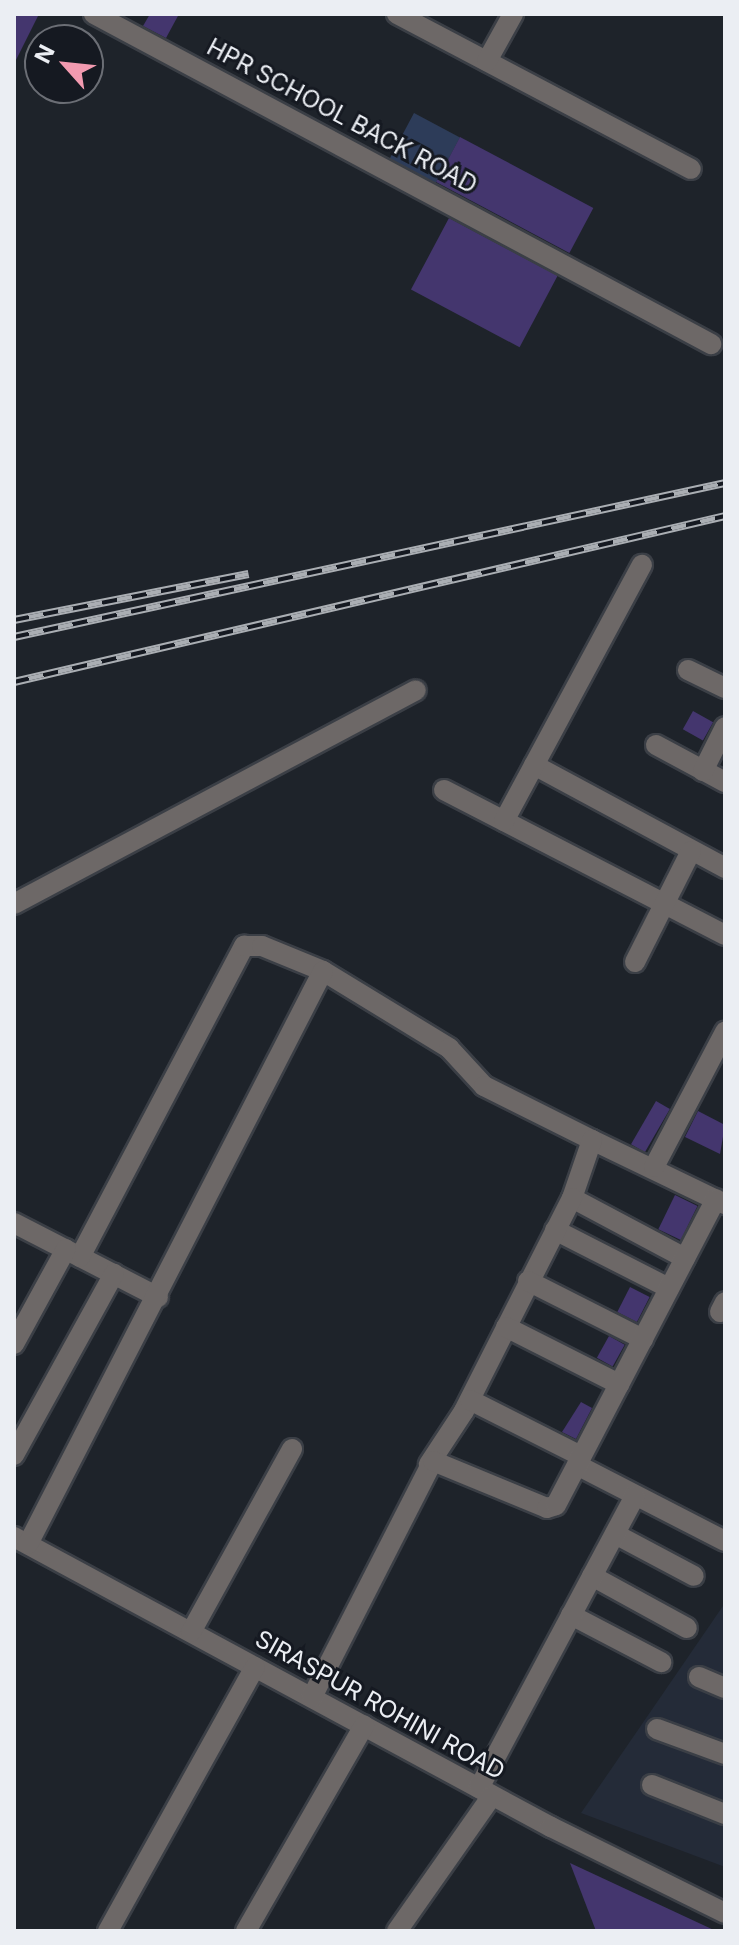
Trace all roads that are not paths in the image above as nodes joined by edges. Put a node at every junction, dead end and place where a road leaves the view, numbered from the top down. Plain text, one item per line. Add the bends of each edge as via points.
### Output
1 (94, 14) edge
2 (397, 14) edge
3 (513, 14) edge
4 (487, 61) junction
5 (691, 169) dead end
6 (711, 344) dead end
7 (642, 565) dead end
8 (688, 670) dead end
9 (725, 688) edge
10 (416, 690) dead end
11 (725, 727) edge
12 (656, 745) dead end
13 (534, 765) junction
14 (703, 771) junction
15 (725, 782) edge
16 (444, 790) dead end
17 (504, 821) junction
18 (691, 851) junction
19 (725, 868) edge
20 (14, 904) edge
21 (663, 904) junction
22 (725, 935) edge
23 (635, 962) dead end
24 (323, 971) junction
25 (722, 1046) edge
26 (592, 1140) junction
27 (654, 1167) junction
28 (572, 1198) junction
29 (720, 1202) edge
30 (14, 1223) edge
31 (555, 1230) junction
32 (73, 1253) junction
33 (685, 1258) junction
34 (114, 1274) junction
35 (528, 1281) junction
36 (669, 1288) junction
37 (158, 1297) junction
38 (506, 1327) junction
39 (643, 1339) junction
40 (14, 1344) edge
41 (619, 1384) junction
42 (470, 1400) junction
43 (292, 1449) dead end
44 (14, 1455) edge
45 (579, 1460) junction
46 (429, 1464) junction
47 (635, 1496) junction
48 (615, 1534) junction
49 (21, 1540) edge
50 (725, 1541) edge
51 (592, 1576) junction
52 (694, 1576) dead end
53 (571, 1615) junction
54 (687, 1628) dead end
55 (191, 1632) junction
56 (661, 1662) dead end
57 (255, 1667) junction
58 (699, 1677) dead end
59 (725, 1688) edge
60 (312, 1697) junction
61 (364, 1726) junction
62 (657, 1729) dead end
63 (725, 1754) edge
64 (652, 1785) dead end
65 (486, 1792) junction
66 (723, 1806) edge
67 (725, 1913) edge
68 (108, 1931) edge
69 (246, 1931) edge
70 (397, 1931) edge

1 - 6 street, HPR SCHOOL BACK ROAD
2 - 4 street
3 - 4 street
4 - 5 street
7 - 13 street
8 - 9 street
10 - 20 street
11 - 14 street
12 - 14 street
13 - 17 street
13 - 18 street
14 - 15 street
16 - 17 street
17 - 21 street
18 - 19 street
18 - 21 street
21 - 22 street
21 - 23 street
24 - 26 street via 449,1048 484,1086
24 - 32 street via 262,946 244,946
24 - 37 street
25 - 27 street
26 - 27 street
26 - 28 street
27 - 29 street
28 - 31 street
28 - 33 street
29 - 33 street
30 - 32 street
31 - 35 street
31 - 36 street
32 - 34 street
32 - 40 street
33 - 36 street
34 - 37 street
34 - 44 street
35 - 38 street
35 - 39 street
36 - 39 street
37 - 49 street
38 - 41 street
38 - 42 street
39 - 41 street
41 - 45 street
42 - 45 street
42 - 46 street
43 - 55 street
45 - 46 street via 550,1509 444,1462
45 - 47 street
46 - 60 street
47 - 48 street
47 - 50 street
48 - 51 street
48 - 52 street
49 - 55 street, SIRASPUR ROHINI ROAD
51 - 53 street
51 - 54 street
53 - 56 street
53 - 65 street
55 - 57 street, SIRASPUR ROHINI ROAD
57 - 60 street, SIRASPUR ROHINI ROAD
57 - 68 street
58 - 59 street
60 - 61 street, SIRASPUR ROHINI ROAD
61 - 65 street, SIRASPUR ROHINI ROAD
61 - 69 street
62 - 63 street
64 - 66 street
65 - 67 street, SIRASPUR ROHINI ROAD
65 - 70 street

